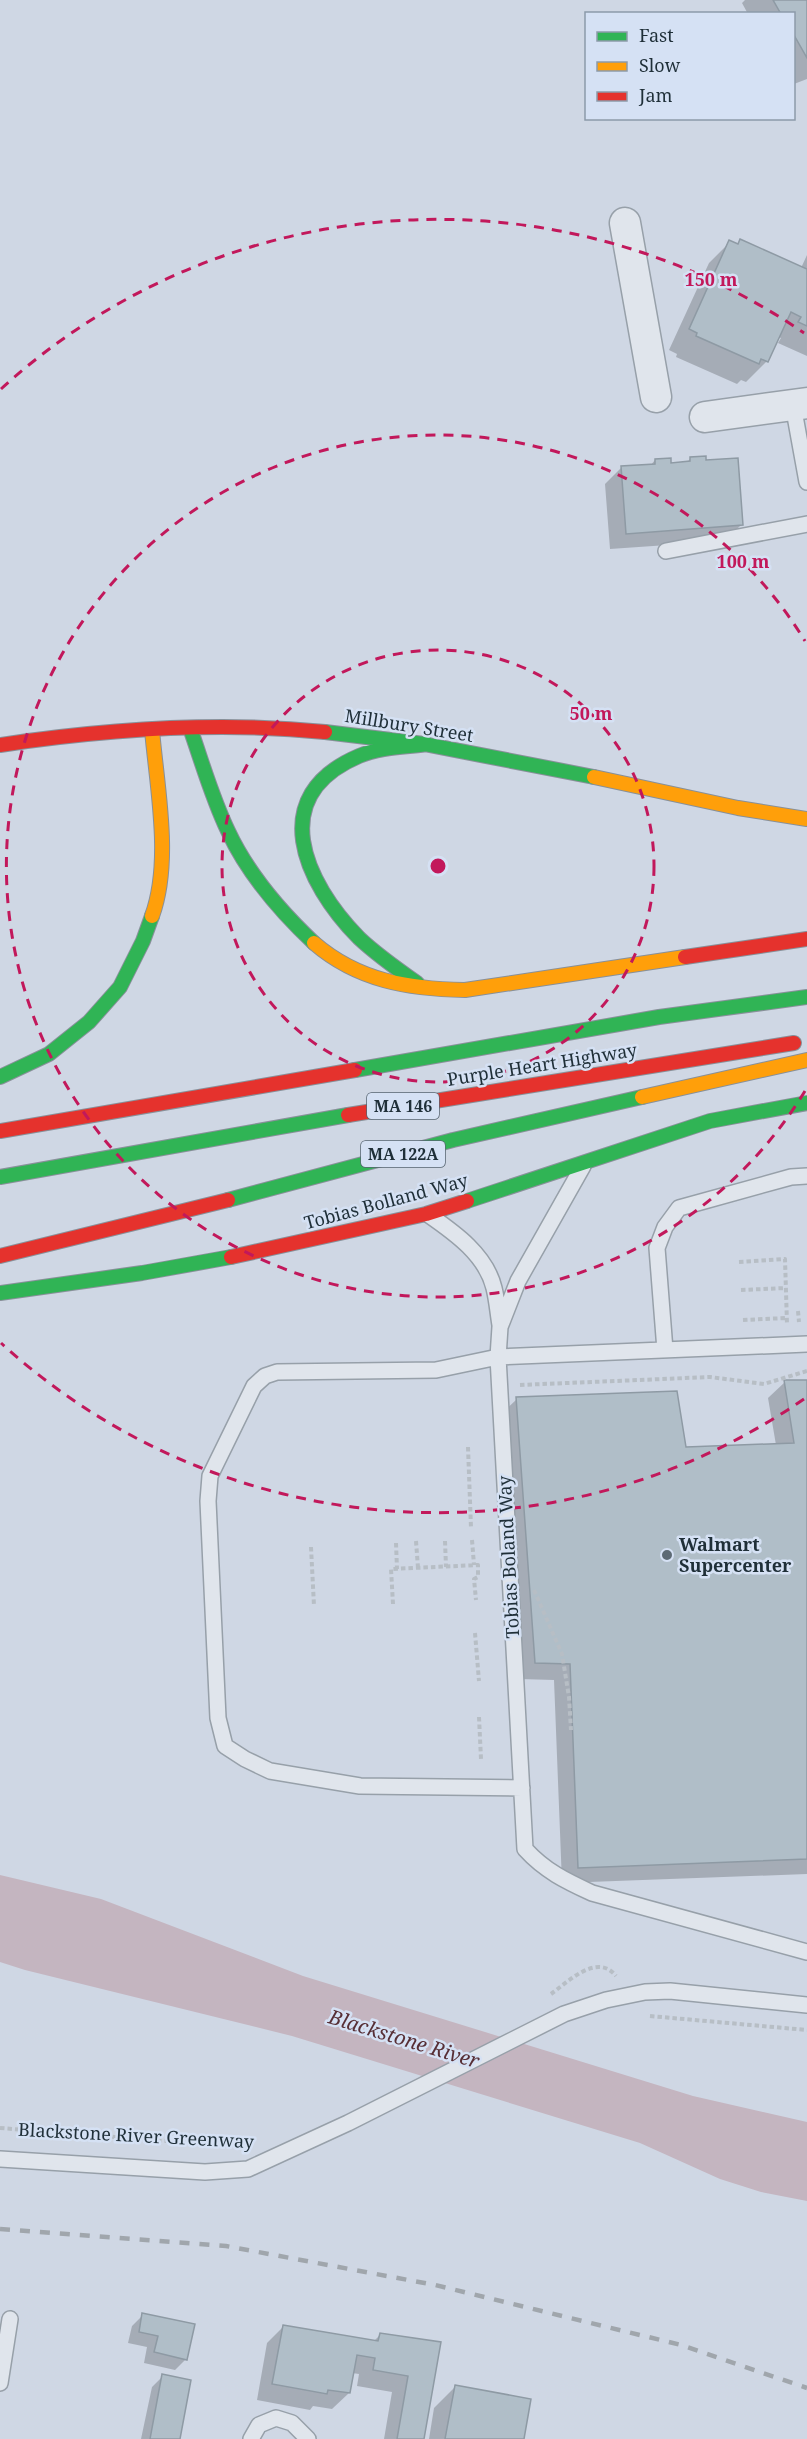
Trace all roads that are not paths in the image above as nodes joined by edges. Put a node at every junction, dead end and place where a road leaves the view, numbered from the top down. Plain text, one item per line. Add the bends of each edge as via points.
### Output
1 (625, 223) dead end
2 (656, 397) dead end
3 (800, 404) edge
4 (705, 417) dead end
5 (807, 482) edge
6 (807, 524) edge
7 (666, 551) dead end
8 (190, 728) junction
9 (152, 730) junction
10 (427, 744) junction
11 (0, 745) edge
12 (807, 819) edge
13 (807, 939) edge
14 (428, 991) junction
15 (807, 997) edge
16 (807, 1041) edge
17 (807, 1060) edge
18 (0, 1077) edge
19 (807, 1103) edge
20 (0, 1131) edge
21 (585, 1161) junction
22 (807, 1176) edge
23 (0, 1177) edge
24 (426, 1214) junction
25 (0, 1256) edge
26 (0, 1293) edge
27 (500, 1327) junction
28 (807, 1344) edge
29 (665, 1350) junction
30 (498, 1357) junction
31 (522, 1788) junction
32 (807, 1952) edge
33 (807, 2005) edge
34 (0, 2159) edge
35 (10, 2319) dead end
36 (0, 2383) edge
37 (251, 2439) edge
38 (308, 2439) edge

1 - 2 street
3 - 4 street
3 - 5 lane
6 - 7 lane
8 - 9 main road, Millbury Street
8 - 10 main road, Millbury Street via 344,733
8 - 14 main road via 222,820 257,882 288,918 308,940 354,970
9 - 11 main road, Millbury Street via 98,732
9 - 18 main road via 162,844 159,897 143,941 120,987 89,1022 49,1054
10 - 12 main road, Millbury Street via 758,813
10 - 14 main road via 386,748 336,767 316,786 304,805 300,823 308,863 336,912 354,933
13 - 14 main road via 518,983
15 - 20 main road, Purple Heart Highway / MA 146 via 659,1017
16 - 23 main road, Purple Heart Highway / MA 146 via 329,1118
17 - 25 main road, MA 122A via 453,1140
19 - 21 main road, Tobias Bolland Way via 710,1121
21 - 24 main road, Tobias Bolland Way
21 - 27 lane, Tobias Boland Way via 518,1281
22 - 29 lane via 679,1208 665,1227 657,1248
24 - 26 main road, Tobias Bolland Way via 220,1259
24 - 27 lane, Tobias Boland Way via 456,1234 480,1258 494,1286
27 - 30 lane, Tobias Boland Way
28 - 29 lane
29 - 30 lane
30 - 31 lane, Tobias Boland Way
30 - 31 lane via 436,1370 277,1372 254,1386 210,1476 217,1706 225,1746 270,1771 360,1786
31 - 32 lane, Tobias Boland Way via 525,1849 561,1880 592,1893
33 - 34 lane via 670,1991 606,2000 564,2014 248,2169 205,2172
35 - 36 lane
37 - 38 lane via 259,2425 276,2418 292,2423

